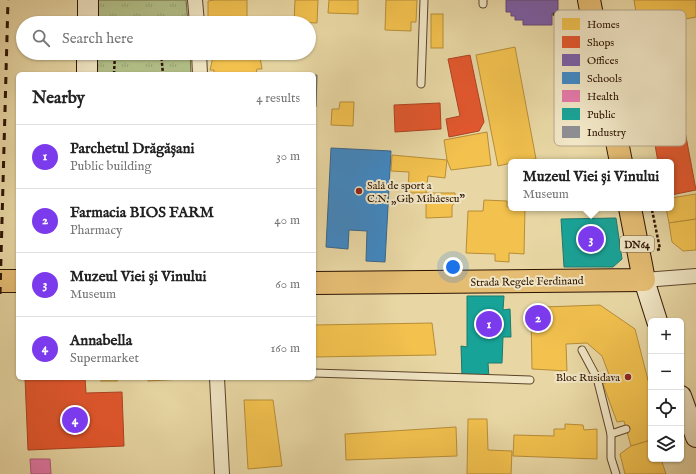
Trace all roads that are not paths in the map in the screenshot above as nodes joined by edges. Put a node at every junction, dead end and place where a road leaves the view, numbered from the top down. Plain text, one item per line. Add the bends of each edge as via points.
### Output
1 (88, 0) edge
2 (195, 0) edge
3 (424, 0) edge
4 (589, 0) edge
5 (591, 10) edge
6 (88, 16) edge
7 (196, 16) edge
8 (87, 60) edge
9 (199, 60) edge
10 (87, 72) edge
11 (200, 72) edge
12 (421, 84) dead end
13 (618, 146) edge
14 (620, 159) edge
15 (631, 211) edge
16 (696, 276) edge
17 (644, 280) junction
18 (0, 281) edge
19 (16, 281) edge
20 (316, 283) edge
21 (656, 318) edge
22 (582, 350) dead end
23 (316, 373) edge
24 (217, 380) edge
25 (530, 380) dead end
26 (684, 409) edge
27 (626, 429) dead end
28 (611, 434) junction
29 (696, 437) edge
30 (222, 474) edge
31 (616, 474) edge

1 - 6 main road
2 - 7 street
3 - 12 lane
4 - 5 main road
8 - 10 main road
9 - 11 street
13 - 14 main road
15 - 17 main road, DN64
16 - 17 street
17 - 20 main road, Strada Regele Ferdinand
17 - 21 main road, DN64
18 - 19 main road
22 - 28 lane via 596,378
23 - 25 lane
24 - 30 street
26 - 29 main road
27 - 28 lane
28 - 31 lane via 611,458

